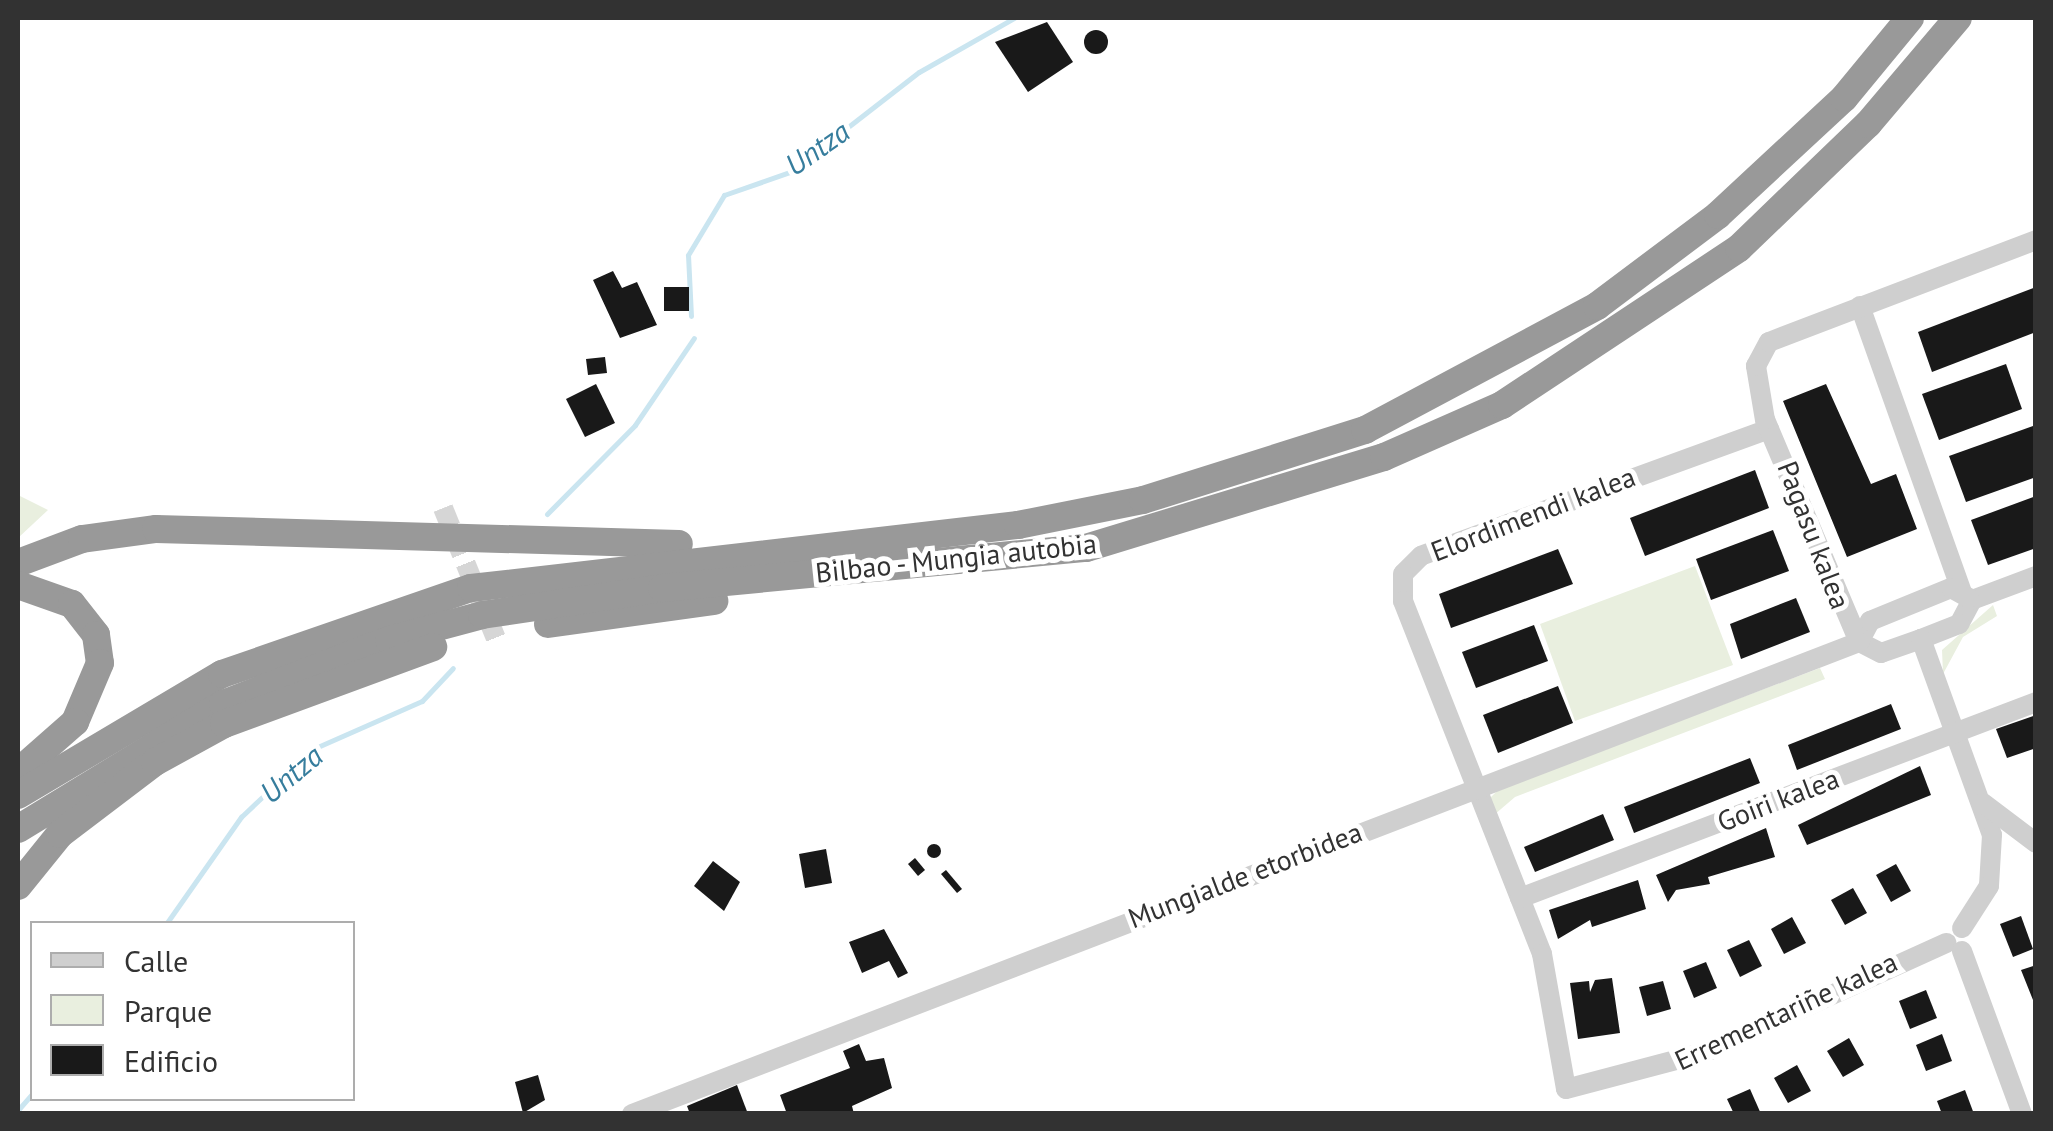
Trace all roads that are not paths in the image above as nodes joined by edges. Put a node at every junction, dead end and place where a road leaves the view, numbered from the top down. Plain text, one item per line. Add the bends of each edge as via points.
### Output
1 (1910, 18) edge
2 (1958, 18) edge
3 (2036, 240) edge
4 (1860, 306) junction
5 (1769, 429) junction
6 (816, 544) junction
7 (1086, 548) junction
8 (18, 563) edge
9 (2036, 576) edge
10 (18, 585) edge
11 (1967, 596) junction
12 (1921, 639) junction
13 (1860, 642) junction
14 (2036, 702) edge
15 (1956, 733) junction
16 (18, 772) edge
17 (1475, 787) junction
18 (18, 796) edge
19 (1982, 803) junction
20 (18, 829) edge
21 (2032, 841) edge
22 (1994, 856) junction
23 (18, 886) edge
24 (1520, 898) junction
25 (1954, 947) junction
26 (632, 1114) edge
27 (2022, 1114) edge

1 - 6 highway, Bilbao - Mungia autobia via 1844,98 1703,226 1597,306 1365,430 1143,500 1018,525
2 - 7 highway, Bilbao - Mungia autobia via 1868,124 1739,248 1596,348 1502,404 1384,457
3 - 4 street
4 - 5 street, Pagasu kalea via 1769,342 1758,355 1756,388
4 - 11 street
5 - 13 street, Pagasu kalea
5 - 17 street, Elordimendi kalea via 1409,566 1402,601
6 - 8 highway via 497,544 156,529 82,539
6 - 18 highway, Bilbao - Mungia autobia via 472,588 376,616 222,674
7 - 20 highway, Bilbao - Mungia autobia via 662,588 482,615 223,704
7 - 23 highway via 961,580 696,603 413,652 224,724 155,762 60,834
9 - 11 street, Mungialde etorbidea
10 - 16 highway via 72,604 96,635 100,664 75,722
11 - 12 street, Mungialde etorbidea via 1960,624
11 - 13 street, Mungialde etorbidea via 1870,621
12 - 13 street, Mungialde etorbidea via 1881,653
12 - 15 street
13 - 17 street, Mungialde etorbidea
14 - 15 street, Goiri kalea
15 - 19 street
15 - 24 street, Goiri kalea
17 - 24 street
17 - 26 street, Mungialde etorbidea
19 - 21 street
19 - 22 street
21 - 22 street
22 - 25 street, Errementariñe kalea via 1988,886
24 - 25 street, Errementariñe kalea via 1542,954 1566,1089 1706,1052
25 - 27 street

